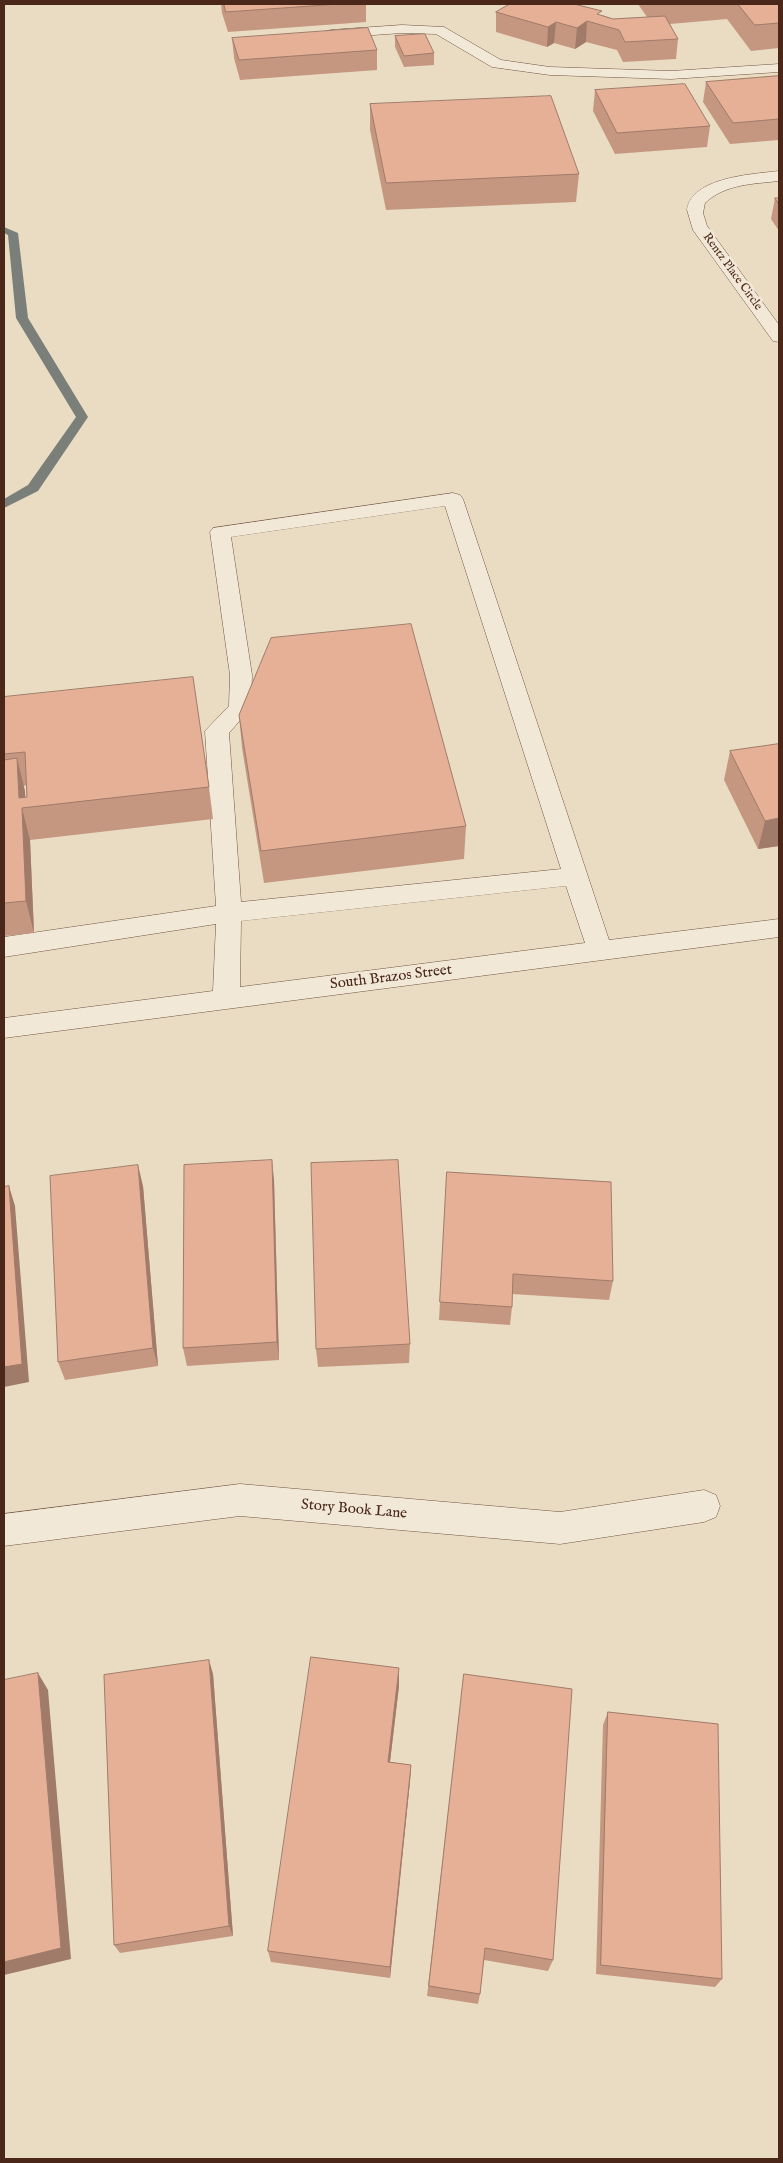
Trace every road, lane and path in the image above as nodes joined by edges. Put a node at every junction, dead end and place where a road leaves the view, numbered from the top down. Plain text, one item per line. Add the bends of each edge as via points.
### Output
1 (315, 35) edge
2 (779, 68) edge
3 (779, 176) edge
4 (779, 337) edge
5 (576, 876) junction
6 (229, 913) junction
7 (779, 928) edge
8 (4, 948) edge
9 (600, 951) junction
10 (226, 999) junction
11 (4, 1028) edge
12 (704, 1506) dead end
13 (4, 1530) edge

1 - 2 street via 439,30 498,64 550,71 671,75
3 - 4 street, Rentz Place Circle via 727,183 698,201 694,213 699,226
5 - 6 street
5 - 6 street via 453,499 220,532 241,674 240,708 217,731
5 - 9 street
6 - 8 street
6 - 10 street
7 - 9 street, South Brazos Street
9 - 10 street, South Brazos Street
10 - 11 street, South Brazos Street
12 - 13 street, Story Book Lane via 560,1528 240,1500

